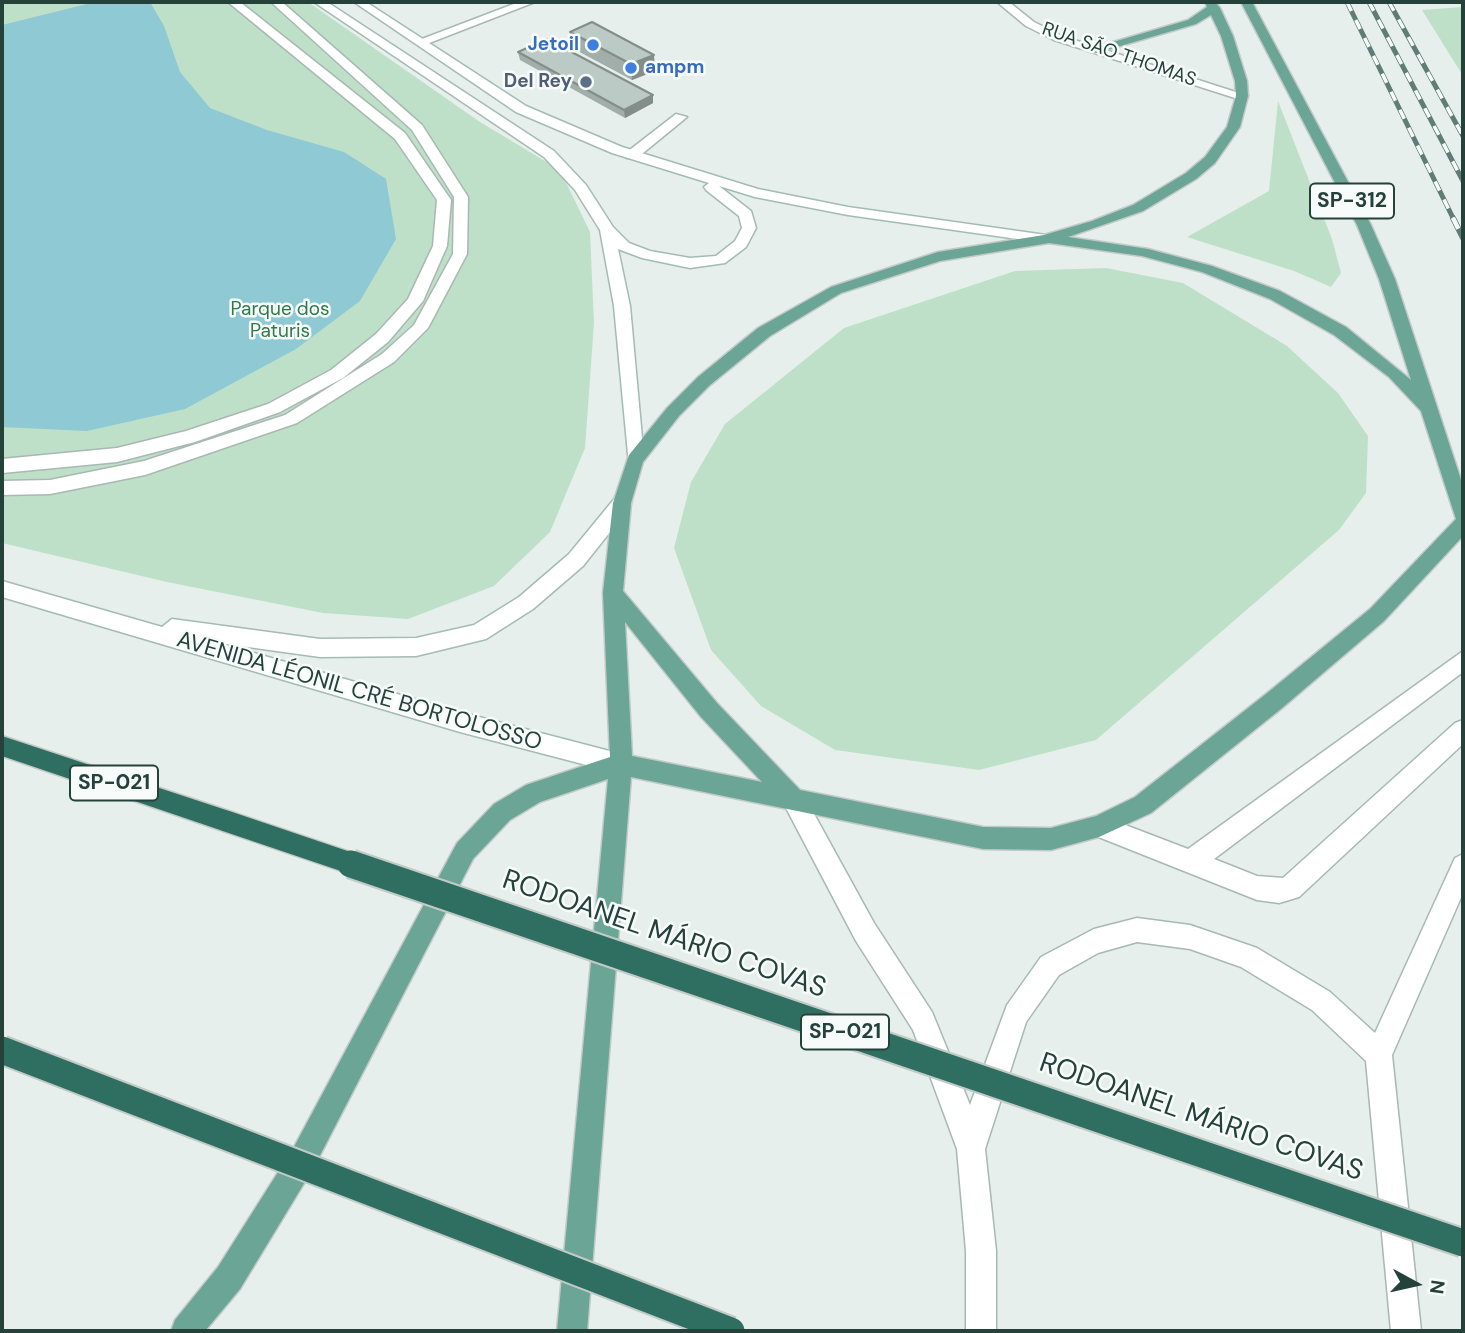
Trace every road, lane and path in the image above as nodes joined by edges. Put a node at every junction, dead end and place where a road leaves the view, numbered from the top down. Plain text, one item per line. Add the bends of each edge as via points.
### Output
1 (233, 2) edge
2 (276, 2) edge
3 (320, 2) edge
4 (359, 2) edge
5 (530, 2) edge
6 (1002, 2) edge
7 (1247, 2) edge
8 (1212, 5) edge
9 (420, 42) junction
10 (1092, 50) junction
11 (1242, 96) junction
12 (681, 117) dead end
13 (632, 155) junction
14 (692, 175) junction
15 (607, 230) junction
16 (1046, 239) junction
17 (1430, 412) junction
18 (635, 460) junction
19 (2, 466) edge
20 (2, 488) edge
21 (622, 503) junction
22 (1463, 514) edge
23 (1463, 524) edge
24 (2, 589) edge
25 (613, 593) junction
26 (97, 618) junction
27 (1463, 660) edge
28 (1463, 730) edge
29 (2, 746) edge
30 (621, 764) junction
31 (794, 800) junction
32 (1098, 826) junction
33 (1192, 861) junction
34 (1463, 866) edge
35 (2, 1050) edge
36 (1379, 1055) junction
37 (971, 1149) junction
38 (1463, 1243) edge
39 (186, 1331) edge
40 (572, 1331) edge
41 (731, 1331) edge
42 (981, 1331) edge
43 (1406, 1331) edge

1 - 19 main road via 400,136 444,200 440,246 415,301 382,338 337,374 274,408 190,437 117,455
2 - 20 main road via 417,128 461,197 460,254 420,328 388,358 291,419 145,468 50,487
3 - 15 main road via 549,154 582,188
4 - 9 main road
5 - 9 main road
6 - 10 main road, RUA SÃO THOMAS via 1030,24
7 - 17 main road, SP-312 via 1364,225 1406,329
8 - 10 main road via 1192,22
8 - 11 main road via 1241,81
9 - 13 main road via 521,109
10 - 11 main road, RUA SÃO THOMAS
11 - 16 main road via 1233,127 1210,160 1191,176 1138,208
12 - 13 main road
13 - 14 main road
14 - 15 main road via 746,214 749,228 741,244 720,260 690,263 647,255 624,246
14 - 16 main road via 848,211
15 - 18 main road via 622,306
16 - 17 main road via 1143,252 1207,269 1275,295 1340,331 1395,373
16 - 18 main road via 938,257 836,290 764,332 704,381
17 - 22 main road
18 - 21 main road
21 - 25 main road
21 - 26 main road, AVENIDA LÉONIL CRÉ BORTOLOSSO via 576,561 526,603 478,633 416,648 320,648
23 - 32 main road via 1377,615 1295,684 1143,805
24 - 26 main road, AVENIDA LÉONIL CRÉ BORTOLOSSO
25 - 30 main road
25 - 31 main road via 709,710
26 - 30 main road, AVENIDA LÉONIL CRÉ BORTOLOSSO
27 - 33 main road
28 - 33 main road via 1290,888 1257,888
29 - 38 highway, RODOANEL MÁRIO COVAS / SP-021, bridge
30 - 31 main road
30 - 39 main road via 534,793 502,812 465,851 304,1157 229,1278
30 - 40 main road
31 - 32 main road via 983,838 1051,839
31 - 37 main road via 865,932 923,1021
32 - 33 main road
34 - 36 main road
35 - 41 highway, bridge
36 - 37 main road via 1321,1002 1248,957 1190,937 1138,930 1094,942 1050,966 1016,1014
36 - 43 main road
37 - 42 main road via 981,1251

